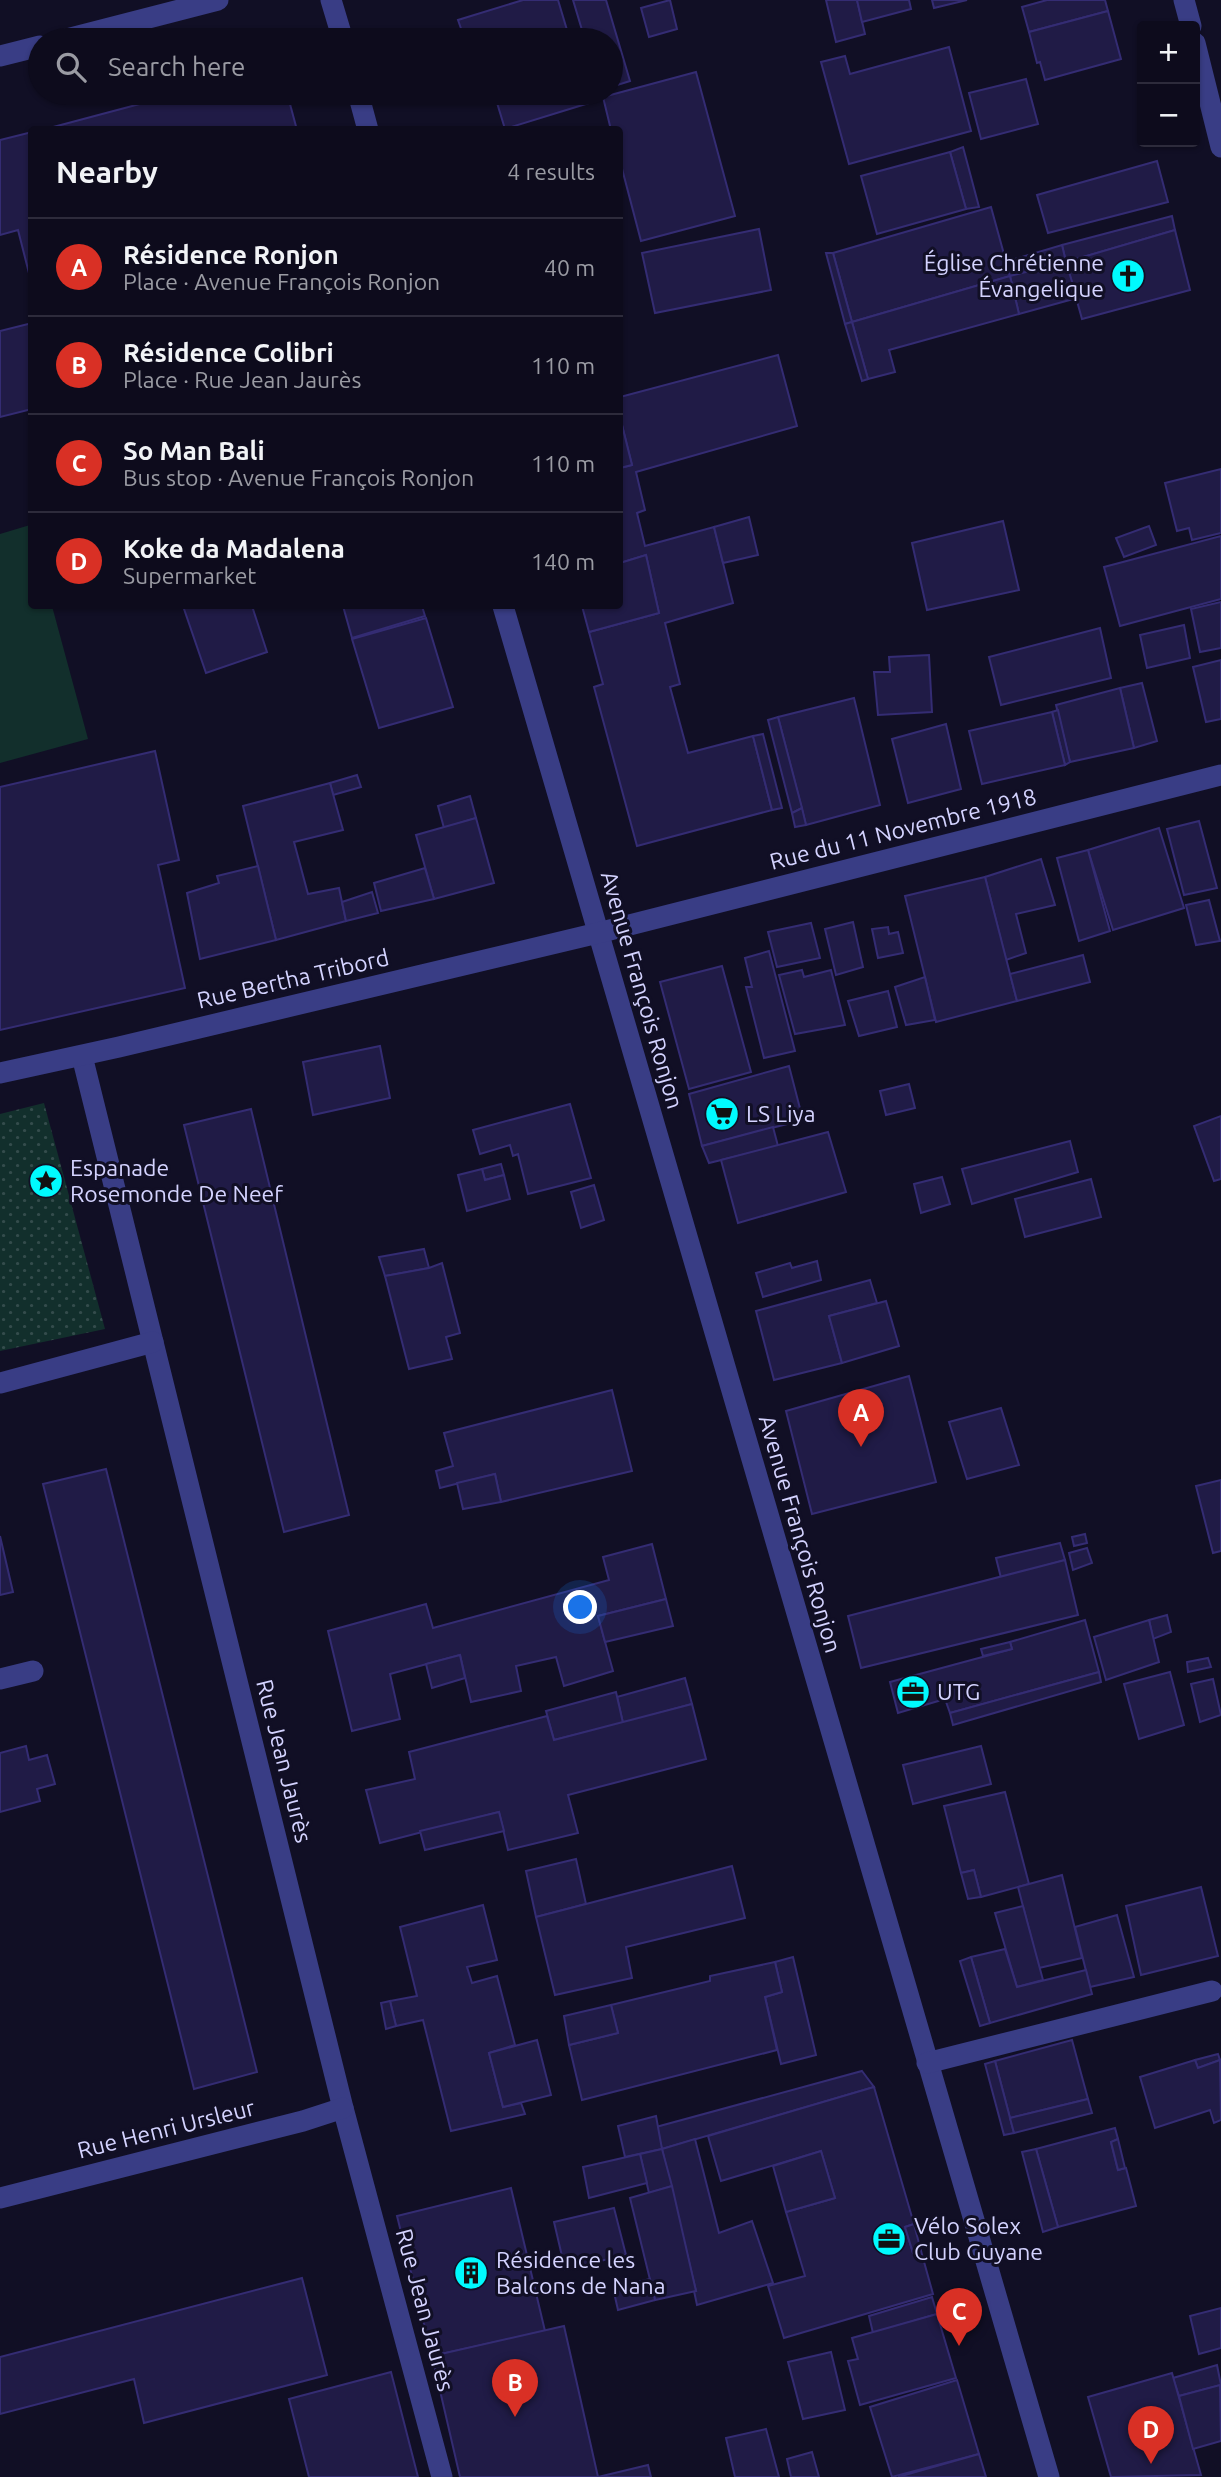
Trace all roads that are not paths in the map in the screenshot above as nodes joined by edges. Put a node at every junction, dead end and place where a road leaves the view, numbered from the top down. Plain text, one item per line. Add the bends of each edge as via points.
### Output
1 (218, 0) edge
2 (331, 0) edge
3 (1184, 0) edge
4 (1190, 21) edge
5 (110, 28) edge
6 (339, 28) edge
7 (28, 49) edge
8 (0, 57) edge
9 (1200, 63) edge
10 (361, 105) edge
11 (367, 126) edge
12 (1221, 147) edge
13 (504, 609) edge
14 (1221, 775) edge
15 (598, 933) junction
16 (82, 1056) junction
17 (0, 1073) edge
18 (153, 1342) junction
19 (0, 1383) edge
20 (33, 1671) dead end
21 (0, 1679) edge
22 (1212, 1992) dead end
23 (928, 2063) junction
24 (343, 2108) junction
25 (0, 2198) edge
26 (442, 2477) edge
27 (1048, 2477) edge

1 - 5 street
2 - 6 street
3 - 4 street
7 - 8 street
9 - 12 street
10 - 11 street
13 - 15 street, Avenue François Ronjon
14 - 15 street, Rue du 11 Novembre 1918
15 - 16 street, Rue Bertha Tribord
15 - 23 street, Avenue François Ronjon
16 - 17 street, Rue Bertha Tribord
16 - 18 street, Rue Jean Jaurès
18 - 19 street
18 - 24 street, Rue Jean Jaurès
20 - 21 street
22 - 23 street
23 - 27 street, Avenue François Ronjon
24 - 25 street, Rue Henri Ursleur
24 - 26 street, Rue Jean Jaurès

